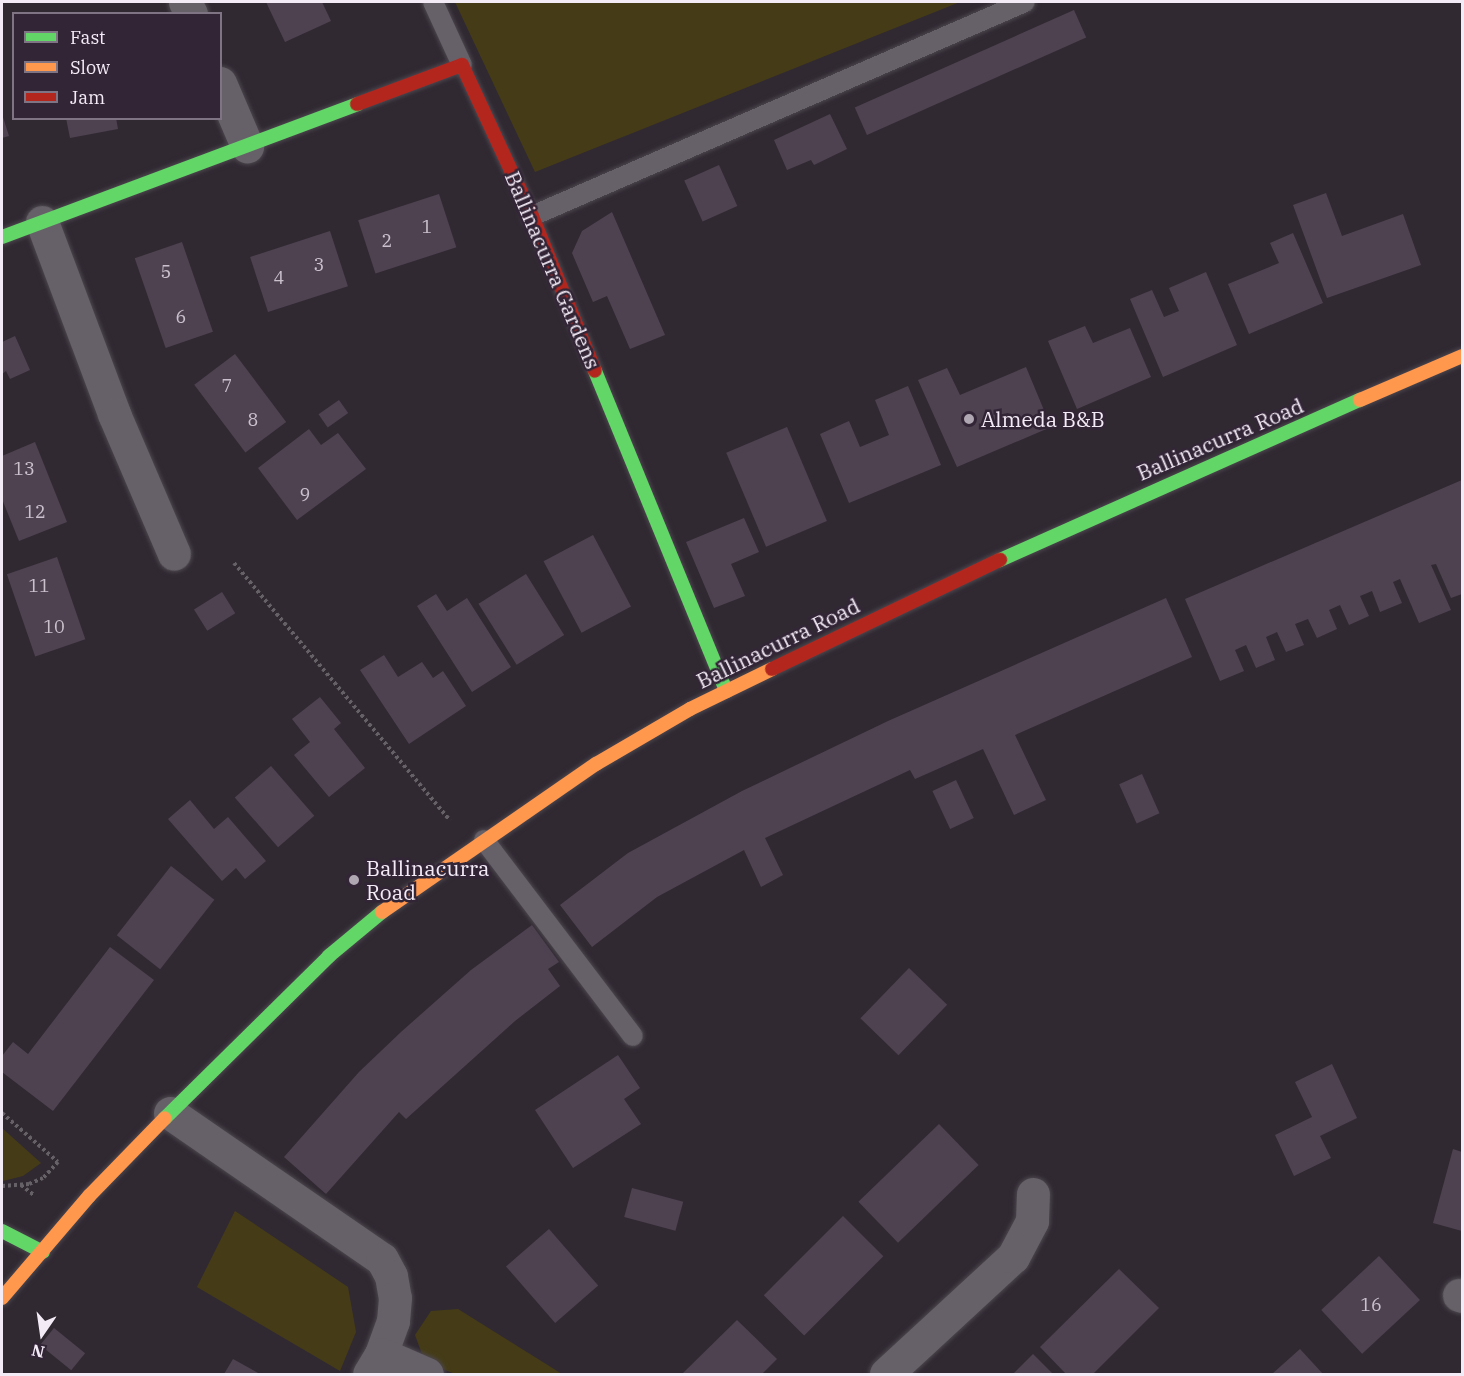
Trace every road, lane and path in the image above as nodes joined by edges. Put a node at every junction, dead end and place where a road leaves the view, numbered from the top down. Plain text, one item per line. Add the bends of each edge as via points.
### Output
1 (433, 2) edge
2 (1025, 2) edge
3 (462, 65) junction
4 (222, 88) edge
5 (247, 146) junction
6 (532, 216) junction
7 (42, 222) junction
8 (2, 237) edge
9 (1462, 356) edge
10 (174, 554) dead end
11 (234, 563) dead end
12 (726, 691) junction
13 (479, 844) junction
14 (633, 1036) dead end
15 (2, 1113) edge
16 (170, 1113) junction
17 (2, 1185) edge
18 (21, 1185) junction
19 (1033, 1194) dead end
20 (34, 1195) dead end
21 (2, 1232) edge
22 (42, 1251) junction
23 (2, 1298) edge
24 (375, 1364) edge
25 (427, 1374) edge
26 (886, 1374) edge

1 - 3 lane
2 - 6 lane
3 - 5 main road
3 - 6 main road, Ballinacurra Gardens
4 - 5 street
5 - 7 main road
6 - 12 main road, Ballinacurra Gardens
7 - 8 main road
7 - 10 street via 114,414
9 - 12 main road, Ballinacurra Road via 1053,534
11 - 13 path
12 - 13 main road, Ballinacurra Road via 633,740
13 - 14 lane
13 - 16 main road, Ballinacurra Road via 369,921
15 - 18 path via 58,1162 43,1178
16 - 22 main road, Ballinacurra Road
16 - 24 street via 382,1259 391,1276 395,1298 393,1321
17 - 18 path
18 - 20 path
19 - 26 street via 1032,1221 1013,1257
21 - 22 main road
22 - 23 main road, Ballinacurra Road
24 - 25 street

